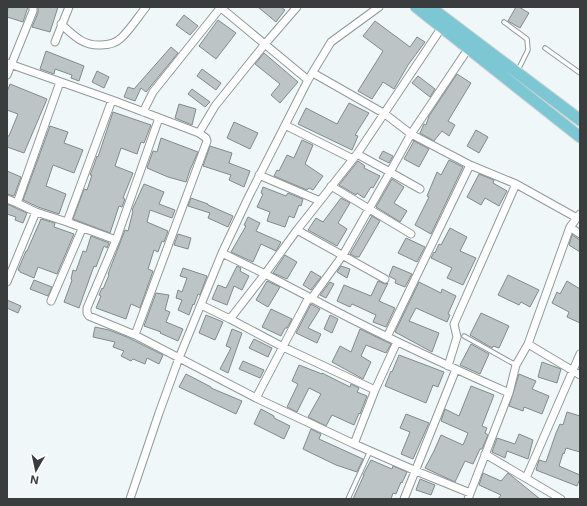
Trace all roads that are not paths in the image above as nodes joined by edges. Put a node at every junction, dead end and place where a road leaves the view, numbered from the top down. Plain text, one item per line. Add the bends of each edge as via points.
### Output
1 (33, 7) edge
2 (69, 7) edge
3 (146, 7) edge
4 (221, 7) edge
5 (297, 7) edge
6 (379, 7) edge
7 (416, 7) edge
8 (430, 7) edge
9 (504, 22) dead end
10 (61, 24) junction
11 (442, 27) junction
12 (54, 42) dead end
13 (265, 44) junction
14 (545, 48) dead end
15 (468, 49) junction
16 (9, 64) edge
17 (313, 73) junction
18 (517, 73) junction
19 (580, 73) edge
20 (7, 75) edge
21 (308, 80) junction
22 (60, 82) junction
23 (112, 100) junction
24 (143, 112) junction
25 (385, 114) junction
26 (159, 118) junction
27 (580, 120) edge
28 (285, 125) junction
29 (199, 133) junction
30 (411, 134) junction
31 (580, 136) edge
32 (355, 156) junction
33 (470, 164) junction
34 (390, 172) junction
35 (259, 176) junction
36 (516, 184) junction
37 (331, 186) junction
38 (420, 189) dead end
39 (7, 200) edge
40 (320, 201) junction
41 (17, 203) junction
42 (369, 209) junction
43 (36, 212) junction
44 (579, 216) edge
45 (66, 222) junction
46 (570, 227) junction
47 (82, 229) junction
48 (297, 230) junction
49 (411, 234) dead end
50 (580, 234) edge
51 (116, 240) junction
52 (222, 253) junction
53 (343, 255) junction
54 (265, 274) junction
55 (385, 279) dead end
56 (7, 282) edge
57 (310, 298) junction
58 (51, 302) dead end
59 (201, 305) junction
60 (230, 319) junction
61 (135, 335) junction
62 (464, 336) dead end
63 (387, 337) junction
64 (397, 342) junction
65 (528, 344) junction
66 (282, 347) junction
67 (580, 354) edge
68 (179, 358) junction
69 (516, 365) junction
70 (448, 366) junction
71 (456, 369) junction
72 (572, 370) junction
73 (580, 375) edge
74 (375, 390) junction
75 (509, 393) junction
76 (256, 398) junction
77 (354, 444) junction
78 (370, 451) junction
79 (485, 454) junction
80 (416, 471) junction
81 (526, 478) junction
82 (469, 496) edge
83 (130, 499) edge
84 (348, 499) edge
85 (404, 499) edge
86 (561, 499) edge

1 - 16 street
2 - 10 street
3 - 10 street via 121,38 107,45 85,43 75,38
4 - 13 street
4 - 24 street via 153,92
5 - 13 street
6 - 17 street via 331,42
7 - 11 main road
8 - 18 main road
9 - 18 lane via 526,39 528,44 528,50
10 - 12 street
11 - 15 main road
11 - 25 street
13 - 21 street
13 - 29 street via 215,106
14 - 19 lane
15 - 30 street
15 - 31 main road
16 - 20 street
16 - 22 street
17 - 21 street
17 - 25 street
18 - 27 main road
21 - 28 street
22 - 23 street
22 - 41 street
23 - 24 street
23 - 45 street
24 - 26 street
25 - 30 street
25 - 32 street
26 - 29 street
26 - 51 street
28 - 32 street
28 - 35 street
29 - 61 street via 206,141
30 - 33 street
30 - 34 street
32 - 34 street
32 - 37 street
33 - 36 street
33 - 63 street
34 - 38 street
34 - 42 street
35 - 40 street
35 - 52 street
36 - 44 street
36 - 70 street via 454,324 457,337
37 - 40 street
37 - 42 street
39 - 41 street
40 - 48 street
41 - 43 street
42 - 49 street
42 - 53 street
43 - 45 street
43 - 56 street
44 - 46 street
45 - 47 street
46 - 50 street
46 - 65 street
47 - 51 street
47 - 58 street
48 - 53 street
48 - 54 street
51 - 61 street via 87,313
52 - 54 street
52 - 59 street
53 - 55 street
53 - 57 street
54 - 57 street
54 - 60 street
57 - 63 street
57 - 66 street
59 - 60 street
59 - 68 street
60 - 66 street
61 - 68 street
62 - 69 lane
63 - 64 street
64 - 70 street
64 - 74 street
65 - 69 street
65 - 72 street
66 - 74 street
66 - 76 street
67 - 72 street
68 - 76 street
68 - 83 street
69 - 75 street
70 - 71 street
71 - 75 street
71 - 80 street
72 - 73 street
72 - 81 street
74 - 77 street
75 - 79 street
76 - 77 street
77 - 78 street
78 - 80 street
78 - 84 lane
79 - 81 street
79 - 82 street
80 - 82 street
80 - 85 street
81 - 86 street

